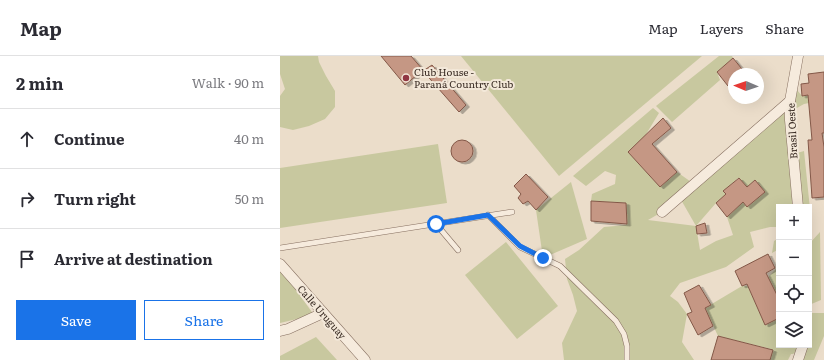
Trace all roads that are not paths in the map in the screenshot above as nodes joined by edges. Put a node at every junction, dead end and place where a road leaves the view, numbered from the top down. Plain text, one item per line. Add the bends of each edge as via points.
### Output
1 (798, 56) edge
2 (790, 101) junction
3 (798, 204) edge
4 (512, 212) dead end
5 (662, 212) dead end
6 (488, 215) junction
7 (436, 224) junction
8 (280, 248) edge
9 (458, 250) dead end
10 (280, 264) edge
11 (323, 313) junction
12 (280, 331) edge
13 (801, 348) edge
14 (365, 360) edge
15 (627, 360) edge
16 (798, 360) edge

1 - 2 street, Brasil Oeste
2 - 3 street, Brasil Oeste
2 - 5 street
4 - 6 lane
6 - 7 lane
6 - 15 lane via 520,246 560,266 616,321 624,334
7 - 8 lane
7 - 9 lane
10 - 11 street, Calle Uruguay
11 - 12 street
11 - 14 street, Calle Uruguay
13 - 16 street

